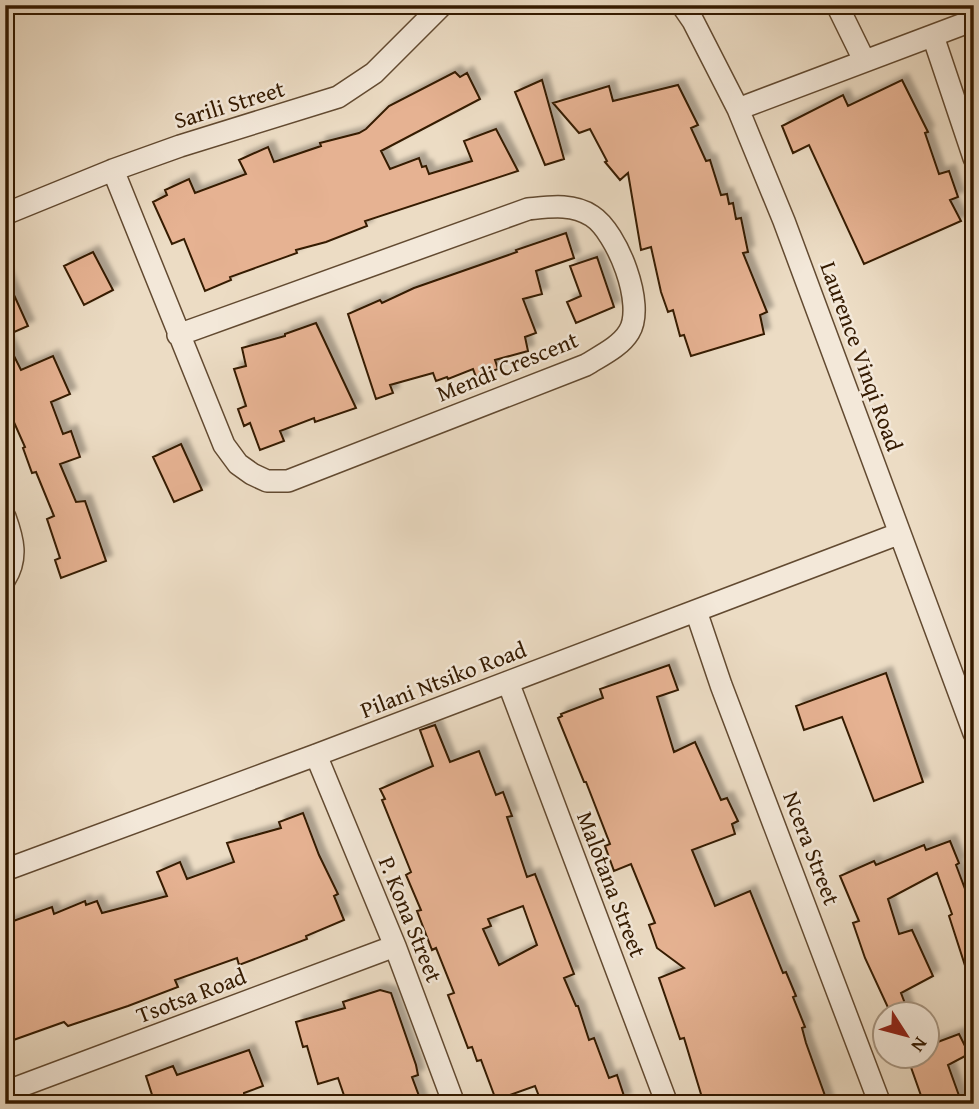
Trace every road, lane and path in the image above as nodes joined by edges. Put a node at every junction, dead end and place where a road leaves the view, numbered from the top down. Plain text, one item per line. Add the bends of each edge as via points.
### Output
1 (442, 5) edge
2 (682, 5) edge
3 (837, 5) edge
4 (974, 20) edge
5 (933, 36) junction
6 (864, 60) junction
7 (738, 109) junction
8 (974, 158) edge
9 (113, 170) junction
10 (5, 214) edge
11 (178, 335) junction
12 (5, 517) edge
13 (898, 534) junction
14 (5, 579) edge
15 (695, 611) junction
16 (508, 682) junction
17 (974, 733) edge
18 (317, 755) junction
19 (5, 870) edge
20 (395, 946) junction
21 (5, 1092) edge
22 (454, 1104) edge
23 (667, 1104) edge
24 (880, 1104) edge

1 - 9 street, Sarili Street via 374,72 338,97
2 - 7 street, Laurence Vinqi Road
3 - 6 street
4 - 5 street
5 - 6 street
5 - 8 street
6 - 7 street
7 - 13 street, Laurence Vinqi Road
9 - 10 street, Sarili Street
9 - 11 street, Mendi Crescent
11 - 11 street, Mendi Crescent via 528,209 556,206 592,215 606,229 618,247 634,299 629,333 586,365 288,481 267,481 238,464 224,445
12 - 14 street via 15,550
13 - 15 street, Pilani Ntsiko Road
13 - 17 street, Laurence Vinqi Road
15 - 16 street, Pilani Ntsiko Road
15 - 24 street, Ncera Street
16 - 18 street, Pilani Ntsiko Road
16 - 23 street, Malotana Street
18 - 19 street, Pilani Ntsiko Road
18 - 20 street, P. Kona Street
20 - 21 street, Tsotsa Road
20 - 22 street, P. Kona Street

